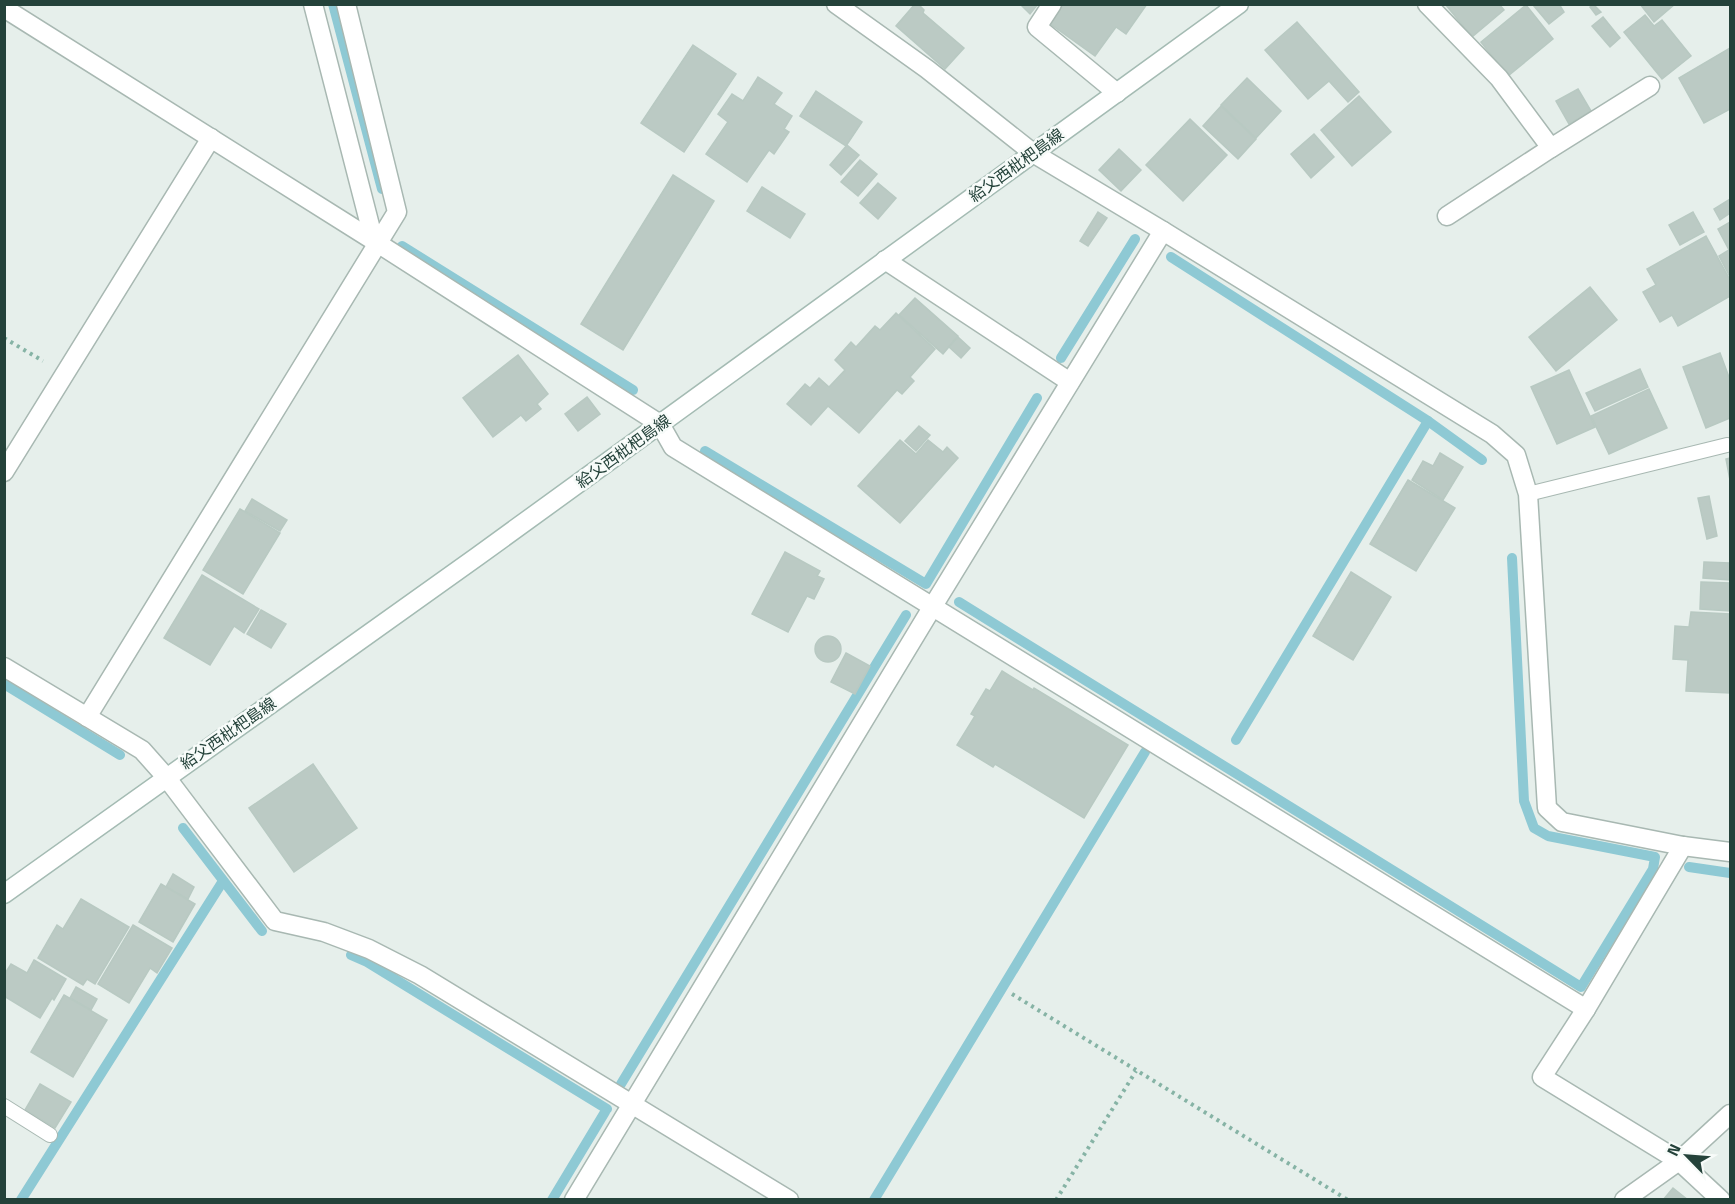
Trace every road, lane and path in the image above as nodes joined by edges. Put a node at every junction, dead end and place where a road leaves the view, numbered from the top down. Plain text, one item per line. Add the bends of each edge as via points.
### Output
1 (314, 4) edge
2 (346, 4) edge
3 (836, 4) edge
4 (1052, 4) edge
5 (1239, 4) edge
6 (1427, 4) edge
7 (4, 8) edge
8 (1650, 86) dead end
9 (1117, 93) junction
10 (211, 138) junction
11 (1551, 148) junction
12 (1033, 153) junction
13 (1447, 216) dead end
14 (1163, 231) junction
15 (377, 242) junction
16 (885, 260) junction
17 (4, 338) edge
18 (65, 374) junction
19 (1070, 382) junction
20 (660, 424) junction
21 (1727, 446) dead end
22 (4, 472) edge
23 (1528, 494) junction
24 (933, 606) junction
25 (4, 667) edge
26 (87, 717) junction
27 (166, 777) junction
28 (1683, 846) junction
29 (1731, 852) edge
30 (4, 894) edge
31 (1011, 994) dead end
32 (1586, 1009) junction
33 (1136, 1071) junction
34 (631, 1105) junction
35 (4, 1106) edge
36 (1731, 1114) edge
37 (50, 1135) dead end
38 (1679, 1161) junction
39 (574, 1200) edge
40 (789, 1200) edge
41 (1056, 1200) edge
42 (1348, 1200) edge
43 (1624, 1200) edge
44 (1721, 1200) edge

1 - 15 street
2 - 15 street via 397,212
3 - 12 street via 927,69
4 - 9 street via 1037,27
5 - 9 street, 給父西枇杷島線
6 - 11 street via 1499,78
7 - 10 street
8 - 11 street
9 - 12 street, 給父西枇杷島線
10 - 15 street
10 - 18 street
11 - 13 street
12 - 14 street
12 - 16 street, 給父西枇杷島線
14 - 19 street
14 - 23 street via 1492,434 1516,455
15 - 20 street
15 - 26 street
16 - 19 street
16 - 20 street, 給父西枇杷島線
17 - 18 path
18 - 22 street
19 - 24 street
20 - 24 street via 673,447
20 - 27 street, 給父西枇杷島線
21 - 23 lane
23 - 28 street via 1547,808 1562,822
24 - 32 street
24 - 34 street
25 - 26 street
26 - 27 street via 142,750
27 - 30 street, 給父西枇杷島線
27 - 34 street via 275,921 324,932 420,975
28 - 29 street
28 - 32 street
31 - 33 path
32 - 38 street via 1542,1077
33 - 41 path
33 - 42 path
34 - 39 street
34 - 40 street
35 - 37 lane
36 - 38 street
38 - 43 street
38 - 44 street

